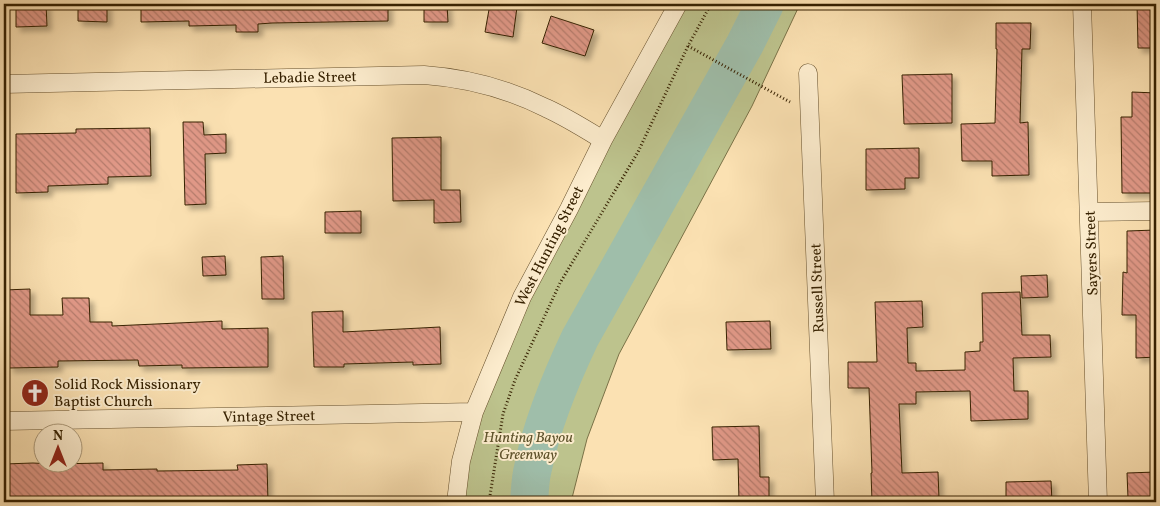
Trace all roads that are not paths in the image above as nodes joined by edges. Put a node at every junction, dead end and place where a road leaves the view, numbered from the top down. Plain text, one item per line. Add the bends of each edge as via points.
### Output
1 (678, 4) edge
2 (1082, 4) edge
3 (808, 73) dead end
4 (4, 84) edge
5 (604, 140) junction
6 (1156, 211) edge
7 (1090, 212) junction
8 (474, 412) junction
9 (4, 421) edge
10 (456, 502) edge
11 (825, 502) edge
12 (1098, 502) edge

1 - 5 street, West Hunting Street
2 - 7 street, Sayers Street
3 - 11 street, Russell Street
4 - 5 street, Lebadie Street via 414,75 454,77 518,95
5 - 8 street, West Hunting Street via 522,297
6 - 7 street
7 - 12 street, Sayers Street
8 - 9 street, Vintage Street
8 - 10 street, West Hunting Street via 461,461

